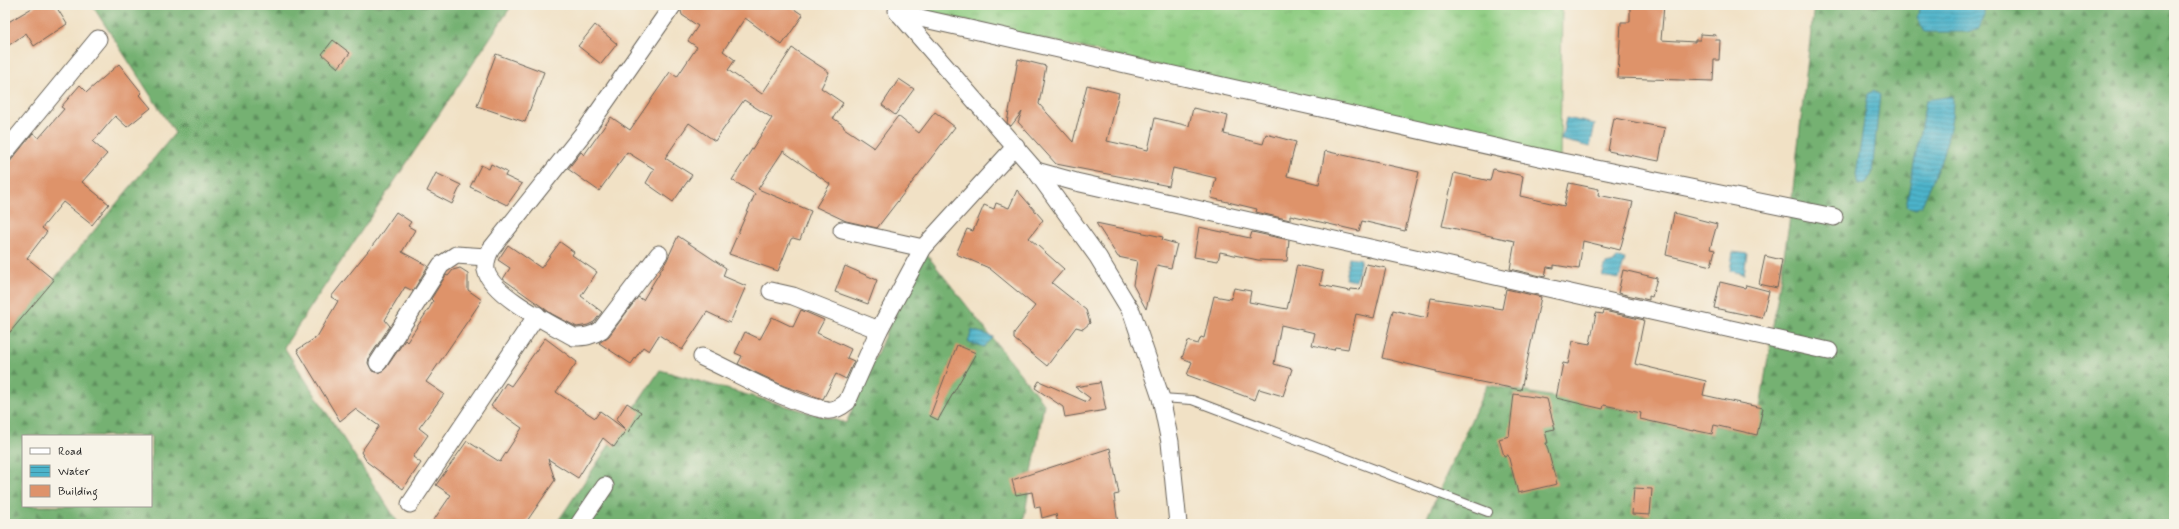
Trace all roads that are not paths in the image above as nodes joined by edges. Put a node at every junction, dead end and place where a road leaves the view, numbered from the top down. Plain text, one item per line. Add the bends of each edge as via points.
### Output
1 (673, 5) edge
2 (895, 9) edge
3 (98, 39) dead end
4 (1016, 146) junction
5 (5, 152) edge
6 (1036, 171) junction
7 (1834, 217) dead end
8 (842, 230) dead end
9 (923, 248) junction
10 (659, 254) dead end
11 (486, 257) junction
12 (771, 291) dead end
13 (536, 315) junction
14 (880, 330) junction
15 (1829, 351) dead end
16 (702, 357) dead end
17 (378, 363) dead end
18 (1161, 398) junction
19 (605, 486) dead end
20 (410, 504) dead end
21 (1488, 512) dead end
22 (579, 524) edge
23 (1178, 524) edge

1 - 11 street via 611,96
2 - 4 street
2 - 7 street via 1557,161
3 - 5 street
4 - 6 street
4 - 9 street
6 - 15 street via 1084,184
6 - 18 street via 1098,257 1132,313
8 - 9 street
9 - 14 street
10 - 13 street via 601,330 592,336 574,337
11 - 13 street via 486,271 500,291
11 - 17 street via 456,255 442,265
12 - 14 street via 793,296
13 - 20 street
14 - 16 street via 847,402 835,410 789,398
18 - 21 lane via 1192,400
18 - 23 street via 1170,442
19 - 22 street

